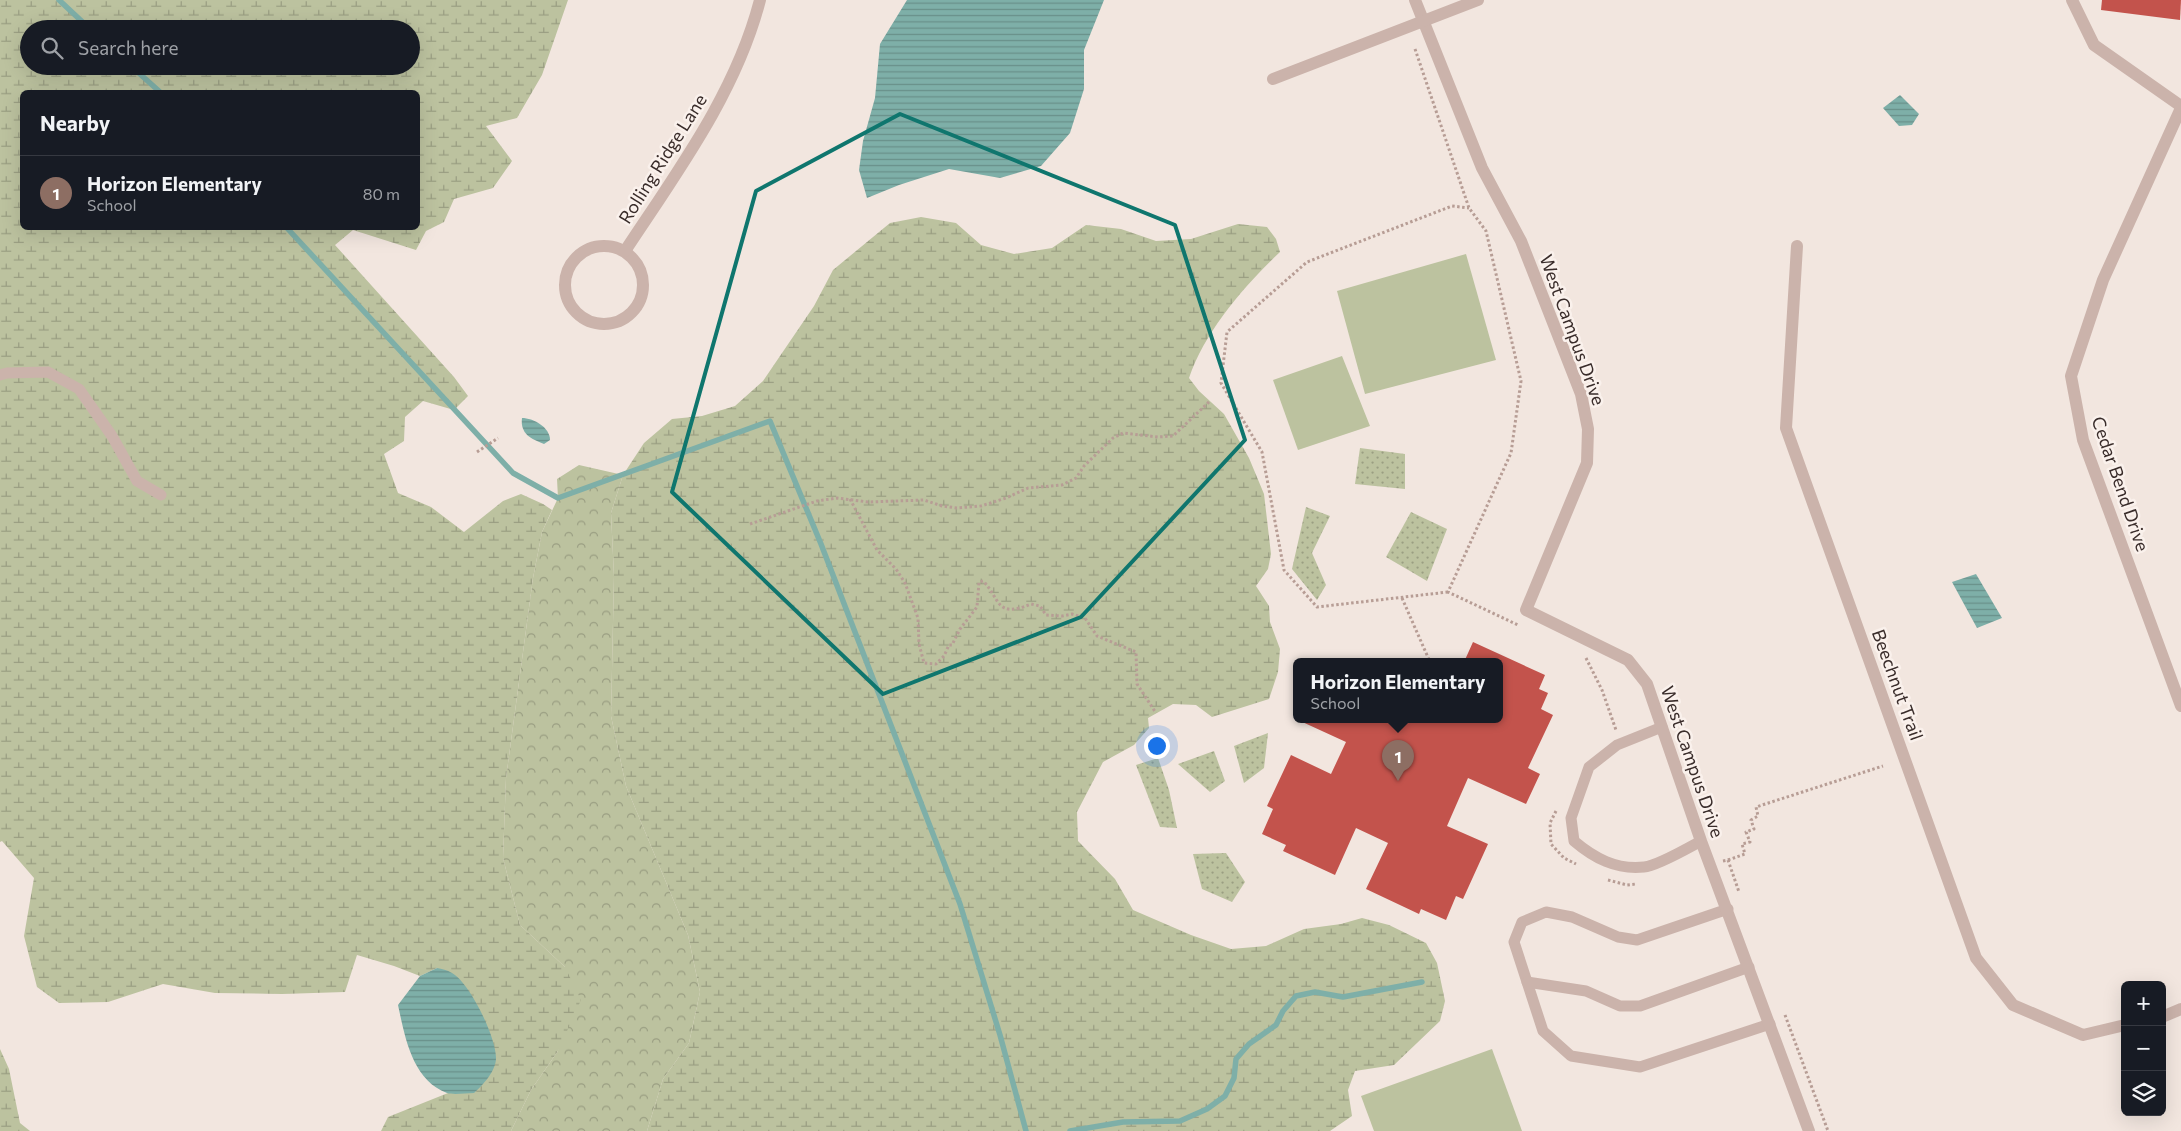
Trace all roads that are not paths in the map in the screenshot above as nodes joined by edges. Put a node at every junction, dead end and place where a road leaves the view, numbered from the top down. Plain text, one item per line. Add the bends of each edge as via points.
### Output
1 (760, 0) edge
2 (1415, 0) edge
3 (1478, 0) edge
4 (2072, 0) edge
5 (1423, 21) junction
6 (1273, 79) dead end
7 (2181, 107) edge
8 (1797, 246) dead end
9 (625, 251) junction
10 (0, 375) edge
11 (162, 495) dead end
12 (2181, 706) edge
13 (1662, 727) junction
14 (1701, 841) junction
15 (1728, 909) junction
16 (1749, 967) junction
17 (1527, 982) junction
18 (2181, 1009) edge
19 (2166, 1015) edge
20 (1770, 1024) junction
21 (2121, 1027) edge
22 (1809, 1131) edge

1 - 9 street, Rolling Ridge Lane via 752,30 713,115
2 - 5 street
3 - 5 street
4 - 7 street via 2094,45
5 - 6 street
5 - 13 street, West Campus Drive via 1482,168 1521,241 1581,394 1588,428 1587,464 1526,610 1628,660 1647,684
7 - 12 street, Cedar Bend Drive via 2103,280 2071,376 2083,440
8 - 21 street, Beechnut Trail via 1786,428 1976,958 2014,1005 2083,1034
9 - 9 street, Rolling Ridge Lane via 613,246 600,246 577,257 569,268 566,294 580,315 604,324 628,316 636,307 644,283 641,270
10 - 11 lane via 48,372 79,388 138,481
13 - 14 street, West Campus Drive
13 - 14 lane via 1617,745 1589,767 1571,818 1574,840 1592,856 1620,866 1646,867
14 - 15 street, West Campus Drive
15 - 16 street, West Campus Drive
15 - 17 lane via 1637,940 1618,937 1572,917 1546,912 1522,922 1514,942
16 - 17 lane via 1640,1006 1620,1006 1586,991
16 - 20 street, West Campus Drive
17 - 20 lane via 1543,1032 1570,1056 1640,1067
18 - 19 street
20 - 22 street, West Campus Drive

